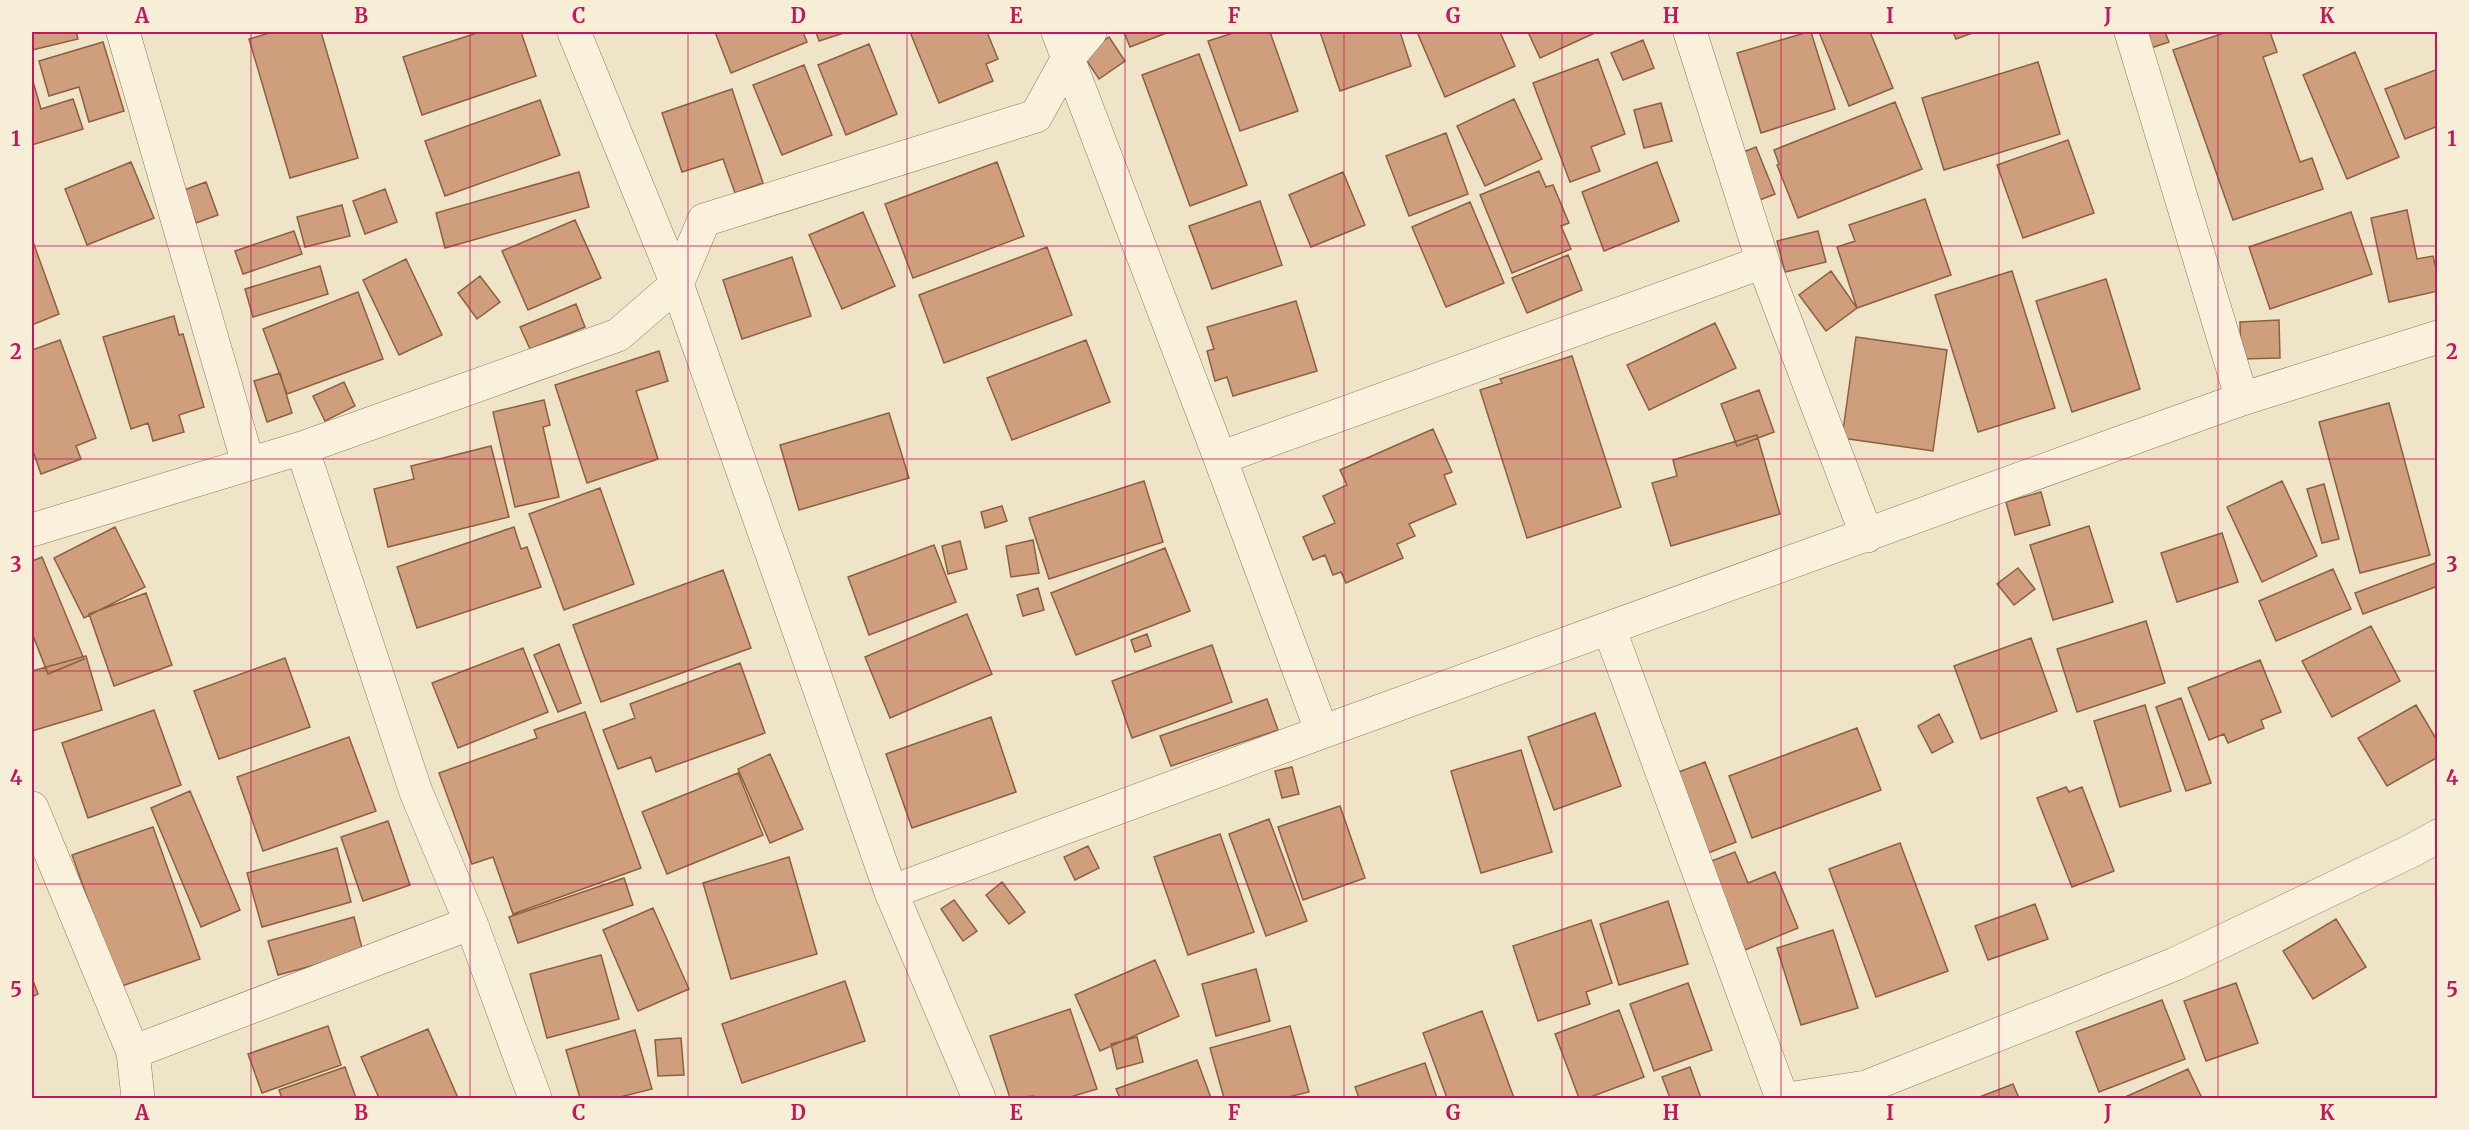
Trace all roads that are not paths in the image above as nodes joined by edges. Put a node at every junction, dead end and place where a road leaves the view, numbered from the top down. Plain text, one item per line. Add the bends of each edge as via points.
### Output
1 (123, 32) edge
2 (574, 32) edge
3 (1090, 32) edge
4 (1690, 32) edge
5 (2131, 32) edge
6 (1063, 45) edge
7 (1763, 262) junction
8 (677, 284) junction
9 (2438, 337) edge
10 (2242, 399) junction
11 (302, 448) junction
12 (1220, 458) junction
13 (248, 464) junction
14 (32, 530) edge
15 (1867, 536) junction
16 (1609, 628) junction
17 (1322, 732) junction
18 (32, 808) edge
19 (2438, 836) edge
20 (891, 892) junction
21 (471, 923) junction
22 (134, 1052) junction
23 (1868, 1093) edge
24 (138, 1098) edge
25 (536, 1098) edge
26 (979, 1098) edge
27 (1782, 1098) edge
28 (1794, 1098) edge

1 - 13 street
2 - 8 street
3 - 6 street
4 - 7 street
5 - 10 street
6 - 8 street via 1036,116 704,220
6 - 12 street
7 - 12 street
7 - 15 street
8 - 11 street via 618,335
8 - 20 street
9 - 10 street
10 - 15 street
11 - 13 street
11 - 21 street via 416,792
12 - 17 street
13 - 14 street
15 - 16 street
16 - 17 street
16 - 27 street
17 - 20 street
18 - 22 street
19 - 23 street via 2175,963
20 - 26 street
21 - 22 street
21 - 25 street
22 - 24 street
23 - 28 street

